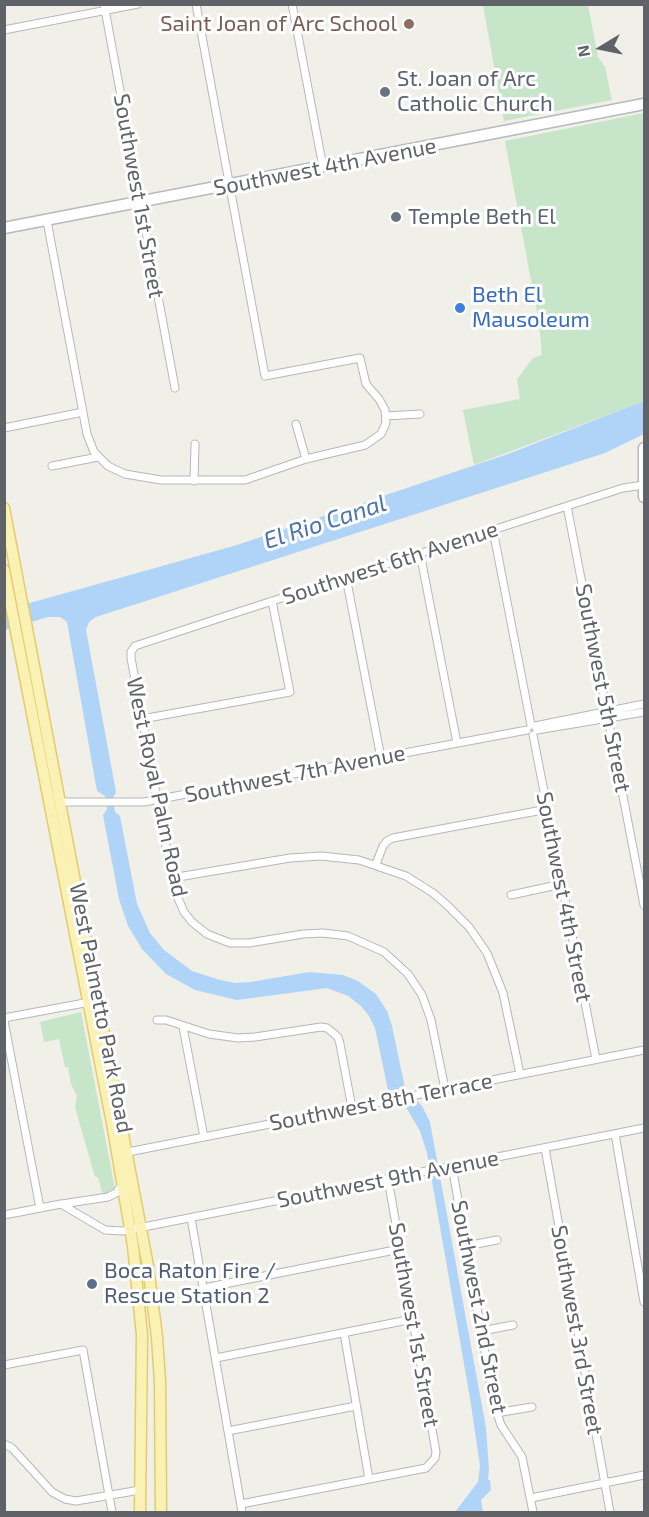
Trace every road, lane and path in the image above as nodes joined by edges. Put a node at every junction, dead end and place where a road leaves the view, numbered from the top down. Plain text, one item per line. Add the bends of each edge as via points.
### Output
1 (138, 4) edge
2 (196, 4) edge
3 (292, 4) edge
4 (105, 8) edge
5 (4, 30) edge
6 (645, 104) edge
7 (323, 167) junction
8 (230, 185) junction
9 (140, 203) junction
10 (47, 221) junction
11 (4, 228) edge
12 (175, 388) dead end
13 (83, 412) junction
14 (420, 414) dead end
15 (386, 416) junction
16 (296, 424) dead end
17 (4, 428) edge
18 (195, 444) dead end
19 (645, 448) edge
20 (98, 458) junction
21 (306, 459) junction
22 (52, 466) dead end
23 (194, 481) junction
24 (644, 485) edge
25 (645, 497) edge
26 (567, 506) junction
27 (4, 508) edge
28 (493, 530) junction
29 (420, 554) junction
30 (4, 570) edge
31 (346, 577) junction
32 (272, 601) junction
33 (137, 645) joint
34 (645, 704) edge
35 (32, 711) junction
36 (607, 711) junction
37 (645, 712) edge
38 (142, 719) junction
39 (609, 719) junction
40 (532, 729) junction
41 (457, 743) junction
42 (51, 749) junction
43 (381, 758) junction
44 (41, 762) junction
45 (158, 800) junction
46 (60, 802) junction
47 (548, 809) junction
48 (376, 864) junction
49 (172, 878) junction
50 (562, 884) junction
51 (511, 895) dead end
52 (645, 905) edge
53 (93, 1001) junction
54 (4, 1020) edge
55 (157, 1020) dead end
56 (183, 1027) junction
57 (645, 1050) edge
58 (596, 1059) junction
59 (520, 1074) junction
60 (445, 1089) junction
61 (352, 1108) junction
62 (645, 1128) edge
63 (615, 1134) junction
64 (204, 1137) junction
65 (545, 1148) junction
66 (123, 1154) junction
67 (452, 1166) junction
68 (388, 1179) junction
69 (123, 1185) junction
70 (61, 1204) junction
71 (40, 1208) junction
72 (4, 1215) edge
73 (191, 1218) junction
74 (136, 1229) junction
75 (497, 1240) dead end
76 (466, 1246) junction
77 (400, 1249) junction
78 (204, 1288) junction
79 (645, 1302) edge
80 (413, 1319) junction
81 (513, 1325) dead end
82 (481, 1330) junction
83 (344, 1333) junction
84 (216, 1358) junction
85 (4, 1365) edge
86 (356, 1406) junction
87 (532, 1407) dead end
88 (496, 1413) junction
89 (228, 1431) junction
90 (4, 1444) edge
91 (645, 1475) edge
92 (369, 1479) junction
93 (604, 1483) junction
94 (140, 1490) junction
95 (109, 1495) junction
96 (531, 1498) junction
97 (241, 1504) junction
98 (112, 1512) edge
99 (140, 1512) edge
100 (161, 1512) edge
101 (242, 1512) edge
102 (533, 1512) edge
103 (610, 1512) edge

1 - 4 street
2 - 8 street
3 - 7 street
4 - 5 street
4 - 9 street, Southwest 1st Street
6 - 7 street, Southwest 4th Avenue
7 - 8 street, Southwest 4th Avenue
8 - 9 street, Southwest 4th Avenue
8 - 15 street via 266,376 360,358 366,384
9 - 10 street, Southwest 4th Avenue
9 - 12 street, Southwest 1st Street
10 - 11 street, Southwest 4th Avenue
10 - 13 street
13 - 17 street
13 - 20 street via 89,441
14 - 15 street
15 - 21 street via 381,434 371,443
16 - 21 street
18 - 23 street
19 - 24 street
20 - 22 street
20 - 23 street via 125,474
21 - 23 street via 245,480
24 - 25 street
24 - 26 street, Southwest 6th Avenue
26 - 28 street, Southwest 6th Avenue
26 - 36 street, Southwest 5th Street
27 - 42 main road, West Palmetto Park Road
28 - 29 street, Southwest 6th Avenue
28 - 40 street, Southwest 4th Street
29 - 31 street, Southwest 6th Avenue
29 - 41 street
30 - 35 main road, West Palmetto Park Road
31 - 32 street, Southwest 6th Avenue
31 - 43 street
32 - 33 street, Southwest 6th Avenue
32 - 38 street via 290,692
33 - 38 street, West Royal Palm Road via 131,658
34 - 36 street, Southwest 7th Avenue
35 - 42 main road via 39,717 45,743
35 - 44 main road, West Palmetto Park Road
36 - 39 street, Southwest 5th Street
36 - 40 street, Southwest 7th Avenue
37 - 39 street, Southwest 7th Avenue
38 - 45 street, West Royal Palm Road
39 - 40 street, Southwest 7th Avenue
39 - 52 street, Southwest 5th Street
40 - 41 street, Southwest 7th Avenue
40 - 47 street, Southwest 4th Street
41 - 43 street, Southwest 7th Avenue
42 - 46 main road, West Palmetto Park Road
43 - 45 street, Southwest 7th Avenue
44 - 46 main road via 53,799
44 - 53 main road, West Palmetto Park Road
45 - 46 street, Southwest 7th Avenue via 126,804
45 - 49 street, West Royal Palm Road
46 - 53 main road, West Palmetto Park Road
47 - 48 street via 393,838 383,846
47 - 50 street, Southwest 4th Street
48 - 49 street via 309,856
48 - 59 street via 433,893 477,937 504,993
49 - 60 street, West Royal Palm Road via 181,907 197,927 218,939 237,944 310,933 336,934 361,940 384,952 408,974 422,996
50 - 51 street
50 - 58 street, Southwest 4th Street
53 - 54 street
53 - 66 main road, West Palmetto Park Road
54 - 71 street
55 - 56 street
56 - 61 street via 238,1038 321,1027 333,1032 340,1044
56 - 64 street
57 - 58 street, Southwest 8th Terrace
58 - 59 street, Southwest 8th Terrace
59 - 60 street, Southwest 8th Terrace
60 - 61 street, Southwest 8th Terrace
61 - 64 street, Southwest 8th Terrace
62 - 63 street, Southwest 9th Avenue
63 - 65 street, Southwest 9th Avenue
63 - 79 street
64 - 66 street, Southwest 8th Terrace
65 - 67 street, Southwest 9th Avenue
65 - 93 street, Southwest 3rd Street
66 - 69 main road, West Palmetto Park Road
66 - 74 main road, West Palmetto Park Road
67 - 68 street, Southwest 9th Avenue
67 - 76 street, Southwest 2nd Street
68 - 73 street, Southwest 9th Avenue
68 - 77 street, Southwest 1st Street
69 - 70 street via 108,1197
69 - 74 main road, West Palmetto Park Road
70 - 71 street
70 - 74 street, Southwest 9th Avenue via 105,1230
71 - 72 street
73 - 74 street, Southwest 9th Avenue
73 - 78 street
74 - 94 main road, West Palmetto Park Road via 142,1343
74 - 100 main road, West Palmetto Park Road via 157,1336
75 - 76 street
76 - 82 street, Southwest 2nd Street
77 - 78 street
77 - 80 street, Southwest 1st Street
78 - 84 street
80 - 83 street
80 - 92 street, Southwest 1st Street via 435,1458 426,1468
81 - 82 street
82 - 88 street, Southwest 2nd Street
83 - 84 street
83 - 86 street
84 - 89 street
85 - 95 street via 83,1350
86 - 89 street
86 - 92 street
87 - 88 street
88 - 96 street, Southwest 2nd Street via 522,1457
89 - 97 street
90 - 95 street via 58,1496 76,1501
91 - 93 street
92 - 97 street
93 - 96 street
93 - 103 street, Southwest 3rd Street
94 - 95 street
94 - 99 main road, West Palmetto Park Road
95 - 98 street
96 - 102 street, Southwest 2nd Street
97 - 101 street

